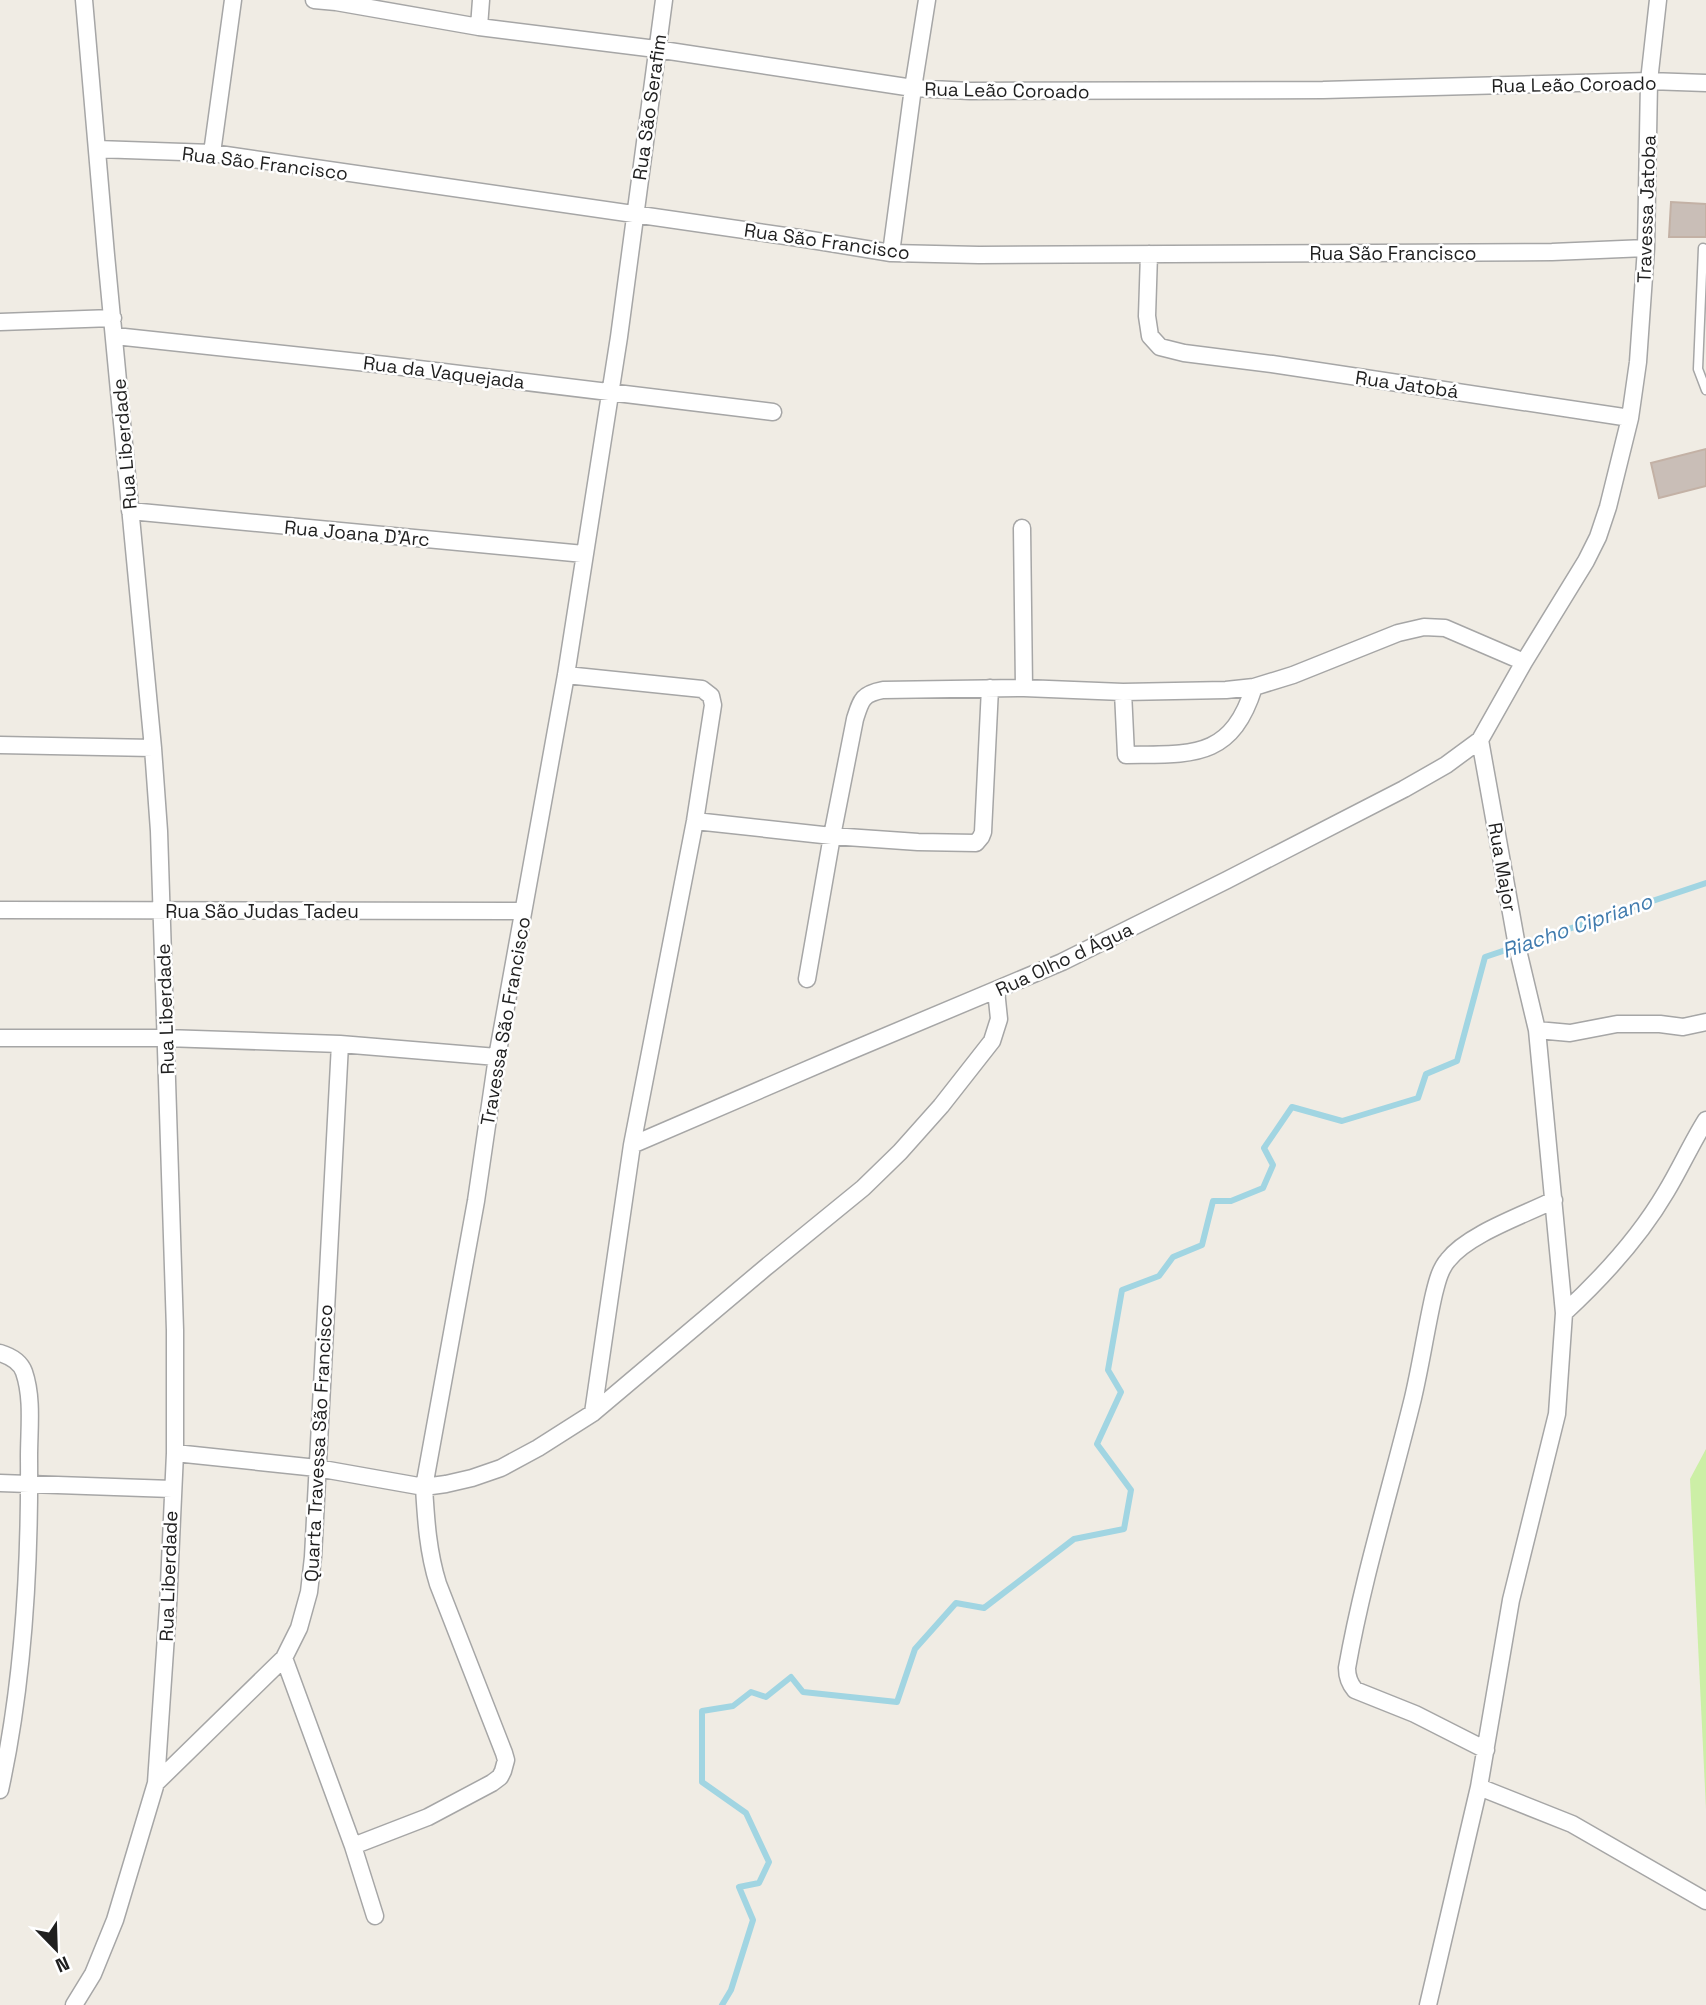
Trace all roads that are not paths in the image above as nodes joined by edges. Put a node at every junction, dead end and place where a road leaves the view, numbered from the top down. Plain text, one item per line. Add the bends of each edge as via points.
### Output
1 (101, 0) edge
2 (233, 0) edge
3 (314, 0) edge
4 (481, 0) edge
5 (664, 0) edge
6 (927, 0) edge
7 (1658, 0) edge
8 (84, 1) edge
9 (478, 27) junction
10 (656, 49) junction
11 (1649, 82) junction
12 (1706, 83) edge
13 (913, 88) junction
14 (97, 149) junction
15 (212, 153) junction
16 (634, 214) junction
17 (1646, 248) junction
18 (1703, 248) dead end
19 (891, 253) junction
20 (1149, 254) junction
21 (113, 318) junction
22 (0, 321) edge
23 (115, 336) junction
24 (1706, 390) edge
25 (610, 392) junction
26 (773, 412) dead end
27 (1630, 418) junction
28 (130, 511) junction
29 (1022, 528) dead end
30 (584, 554) junction
31 (1524, 662) junction
32 (566, 674) junction
33 (1254, 687) junction
34 (990, 688) junction
35 (1024, 688) junction
36 (1123, 692) junction
37 (1480, 740) junction
38 (0, 745) edge
39 (153, 748) junction
40 (695, 821) junction
41 (832, 836) junction
42 (0, 911) edge
43 (523, 911) junction
44 (162, 912) junction
45 (807, 978) dead end
46 (996, 990) junction
47 (1706, 1022) edge
48 (1537, 1030) junction
49 (0, 1038) edge
50 (165, 1038) junction
51 (340, 1044) junction
52 (497, 1056) junction
53 (1706, 1121) edge
54 (632, 1145) junction
55 (1554, 1200) junction
56 (1564, 1313) junction
57 (0, 1353) edge
58 (593, 1413) junction
59 (175, 1453) junction
60 (317, 1468) junction
61 (0, 1483) edge
62 (29, 1483) junction
63 (424, 1487) junction
64 (172, 1489) junction
65 (284, 1658) junction
66 (1486, 1750) junction
67 (156, 1783) junction
68 (1479, 1787) junction
69 (0, 1790) edge
70 (353, 1846) junction
71 (1706, 1901) edge
72 (375, 1916) dead end
73 (74, 2005) edge
74 (1428, 2005) edge

1 - 8 street
2 - 15 street
3 - 9 street, Rua Leão Coroado
4 - 9 street
5 - 10 street, Rua São Serafim
6 - 13 street
7 - 11 street, Travessa Jatoba
8 - 14 street, Rua Liberdade
9 - 10 street, Rua Leão Coroado
10 - 13 street, Rua Leão Coroado
10 - 16 street, Rua São Serafim
11 - 12 street, Rua Leão Coroado
11 - 13 street, Rua Leão Coroado via 1133,92
11 - 17 street, Travessa Jatoba
13 - 19 street
14 - 15 street, Rua São Francisco
14 - 21 street, Rua Liberdade
15 - 16 street, Rua São Francisco
16 - 19 street, Rua São Francisco
16 - 25 street, Rua São Serafim
17 - 20 street, Rua São Francisco
17 - 27 street, Travessa Jatoba
18 - 24 lane via 1698,369
19 - 20 street, Rua São Francisco
20 - 27 street, Rua Jatobá via 1146,316 1150,336 1160,347
21 - 22 street
21 - 23 street, Rua Liberdade
23 - 25 street, Rua da Vaquejada
23 - 28 street, Rua Liberdade
25 - 26 street, Rua da Vaquejada
25 - 30 street, Travessa São Francisco
27 - 31 street, Travessa Jatoba via 1598,537
28 - 30 street, Rua Joana D'Arc
28 - 39 street, Rua Liberdade
29 - 35 street
30 - 32 street, Travessa São Francisco
31 - 33 street via 1446,628 1424,627
31 - 37 street, Travessa Jatoba
32 - 40 street via 702,689 711,696 712,717
32 - 43 street, Travessa São Francisco
33 - 36 street
33 - 36 street via 1231,732 1216,745 1182,754 1126,755
34 - 35 street
34 - 41 street via 883,690 864,697 855,719
34 - 41 street via 979,840 970,844
35 - 36 street
37 - 46 street, Rua Olho d Água via 1446,765 1347,819 1121,934
37 - 48 street, Rua Major
38 - 39 street
39 - 44 street, Rua Liberdade
40 - 41 street
40 - 54 street
41 - 45 street
42 - 44 street, Rua São Judas Tadeu
43 - 44 street, Rua São Judas Tadeu
43 - 52 street, Travessa São Francisco
44 - 50 street, Rua Liberdade
46 - 54 street, Rua Olho d Água
46 - 58 street via 999,1019 992,1041 900,1152
47 - 48 street via 1683,1027 1617,1024 1570,1033
48 - 55 street, Rua Major
49 - 50 street
50 - 51 street
50 - 59 street, Rua Liberdade
51 - 52 street
51 - 60 street, Quarta Travessa São Francisco
52 - 63 street, Travessa São Francisco
53 - 56 street via 1650,1217 1602,1277
54 - 58 street
55 - 56 street, Rua Major
55 - 66 street via 1471,1241 1446,1261 1439,1275 1347,1668 1355,1690
56 - 66 street, Rua Major via 1557,1414 1511,1600
57 - 62 street via 23,1369 29,1398
58 - 63 street via 501,1468
59 - 60 street
59 - 64 street, Rua Liberdade
60 - 63 street
60 - 65 street, Quarta Travessa São Francisco via 309,1592
61 - 62 street
62 - 64 street
62 - 69 street via 19,1681
63 - 70 street, Travessa São Francisco via 426,1534 438,1584 506,1764 500,1777 462,1801
64 - 67 street, Rua Liberdade
65 - 67 street, Quarta Travessa São Francisco
65 - 70 street
66 - 68 street, Rua Major
67 - 73 street, Rua Liberdade via 115,1920 93,1974
68 - 71 street via 1572,1824
68 - 74 street, Rua Major
70 - 72 street

